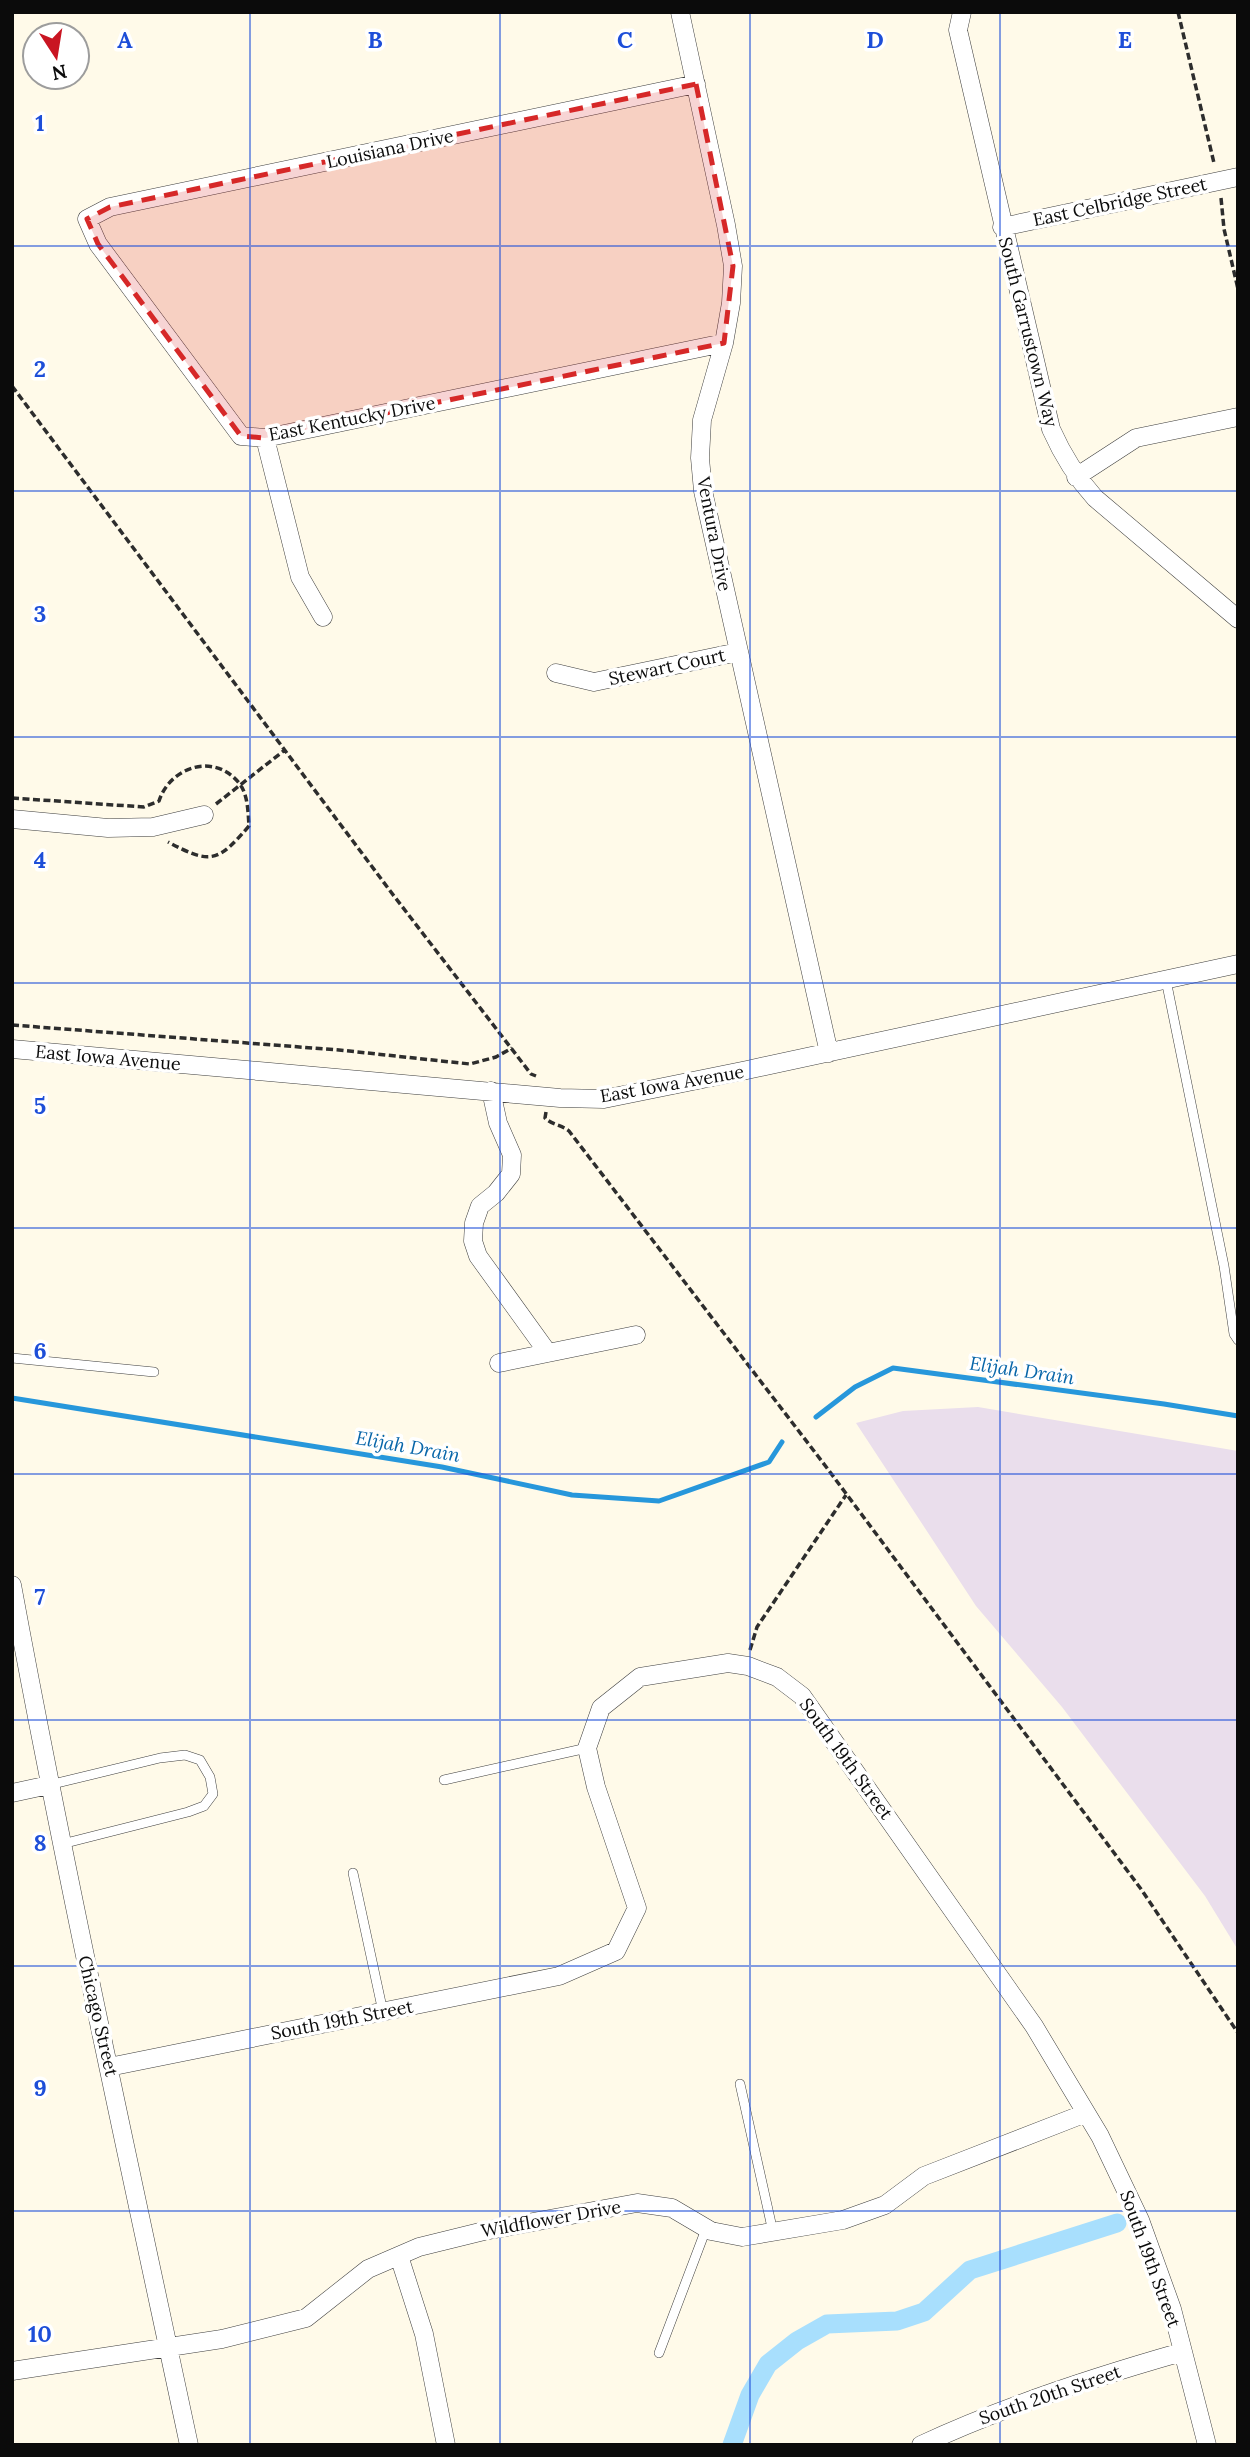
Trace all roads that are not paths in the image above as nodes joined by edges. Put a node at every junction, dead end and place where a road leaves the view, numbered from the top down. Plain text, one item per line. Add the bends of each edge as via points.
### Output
1 (680, 12) edge
2 (962, 12) edge
3 (696, 84) junction
4 (1238, 177) edge
5 (87, 219) joint
6 (1002, 227) junction
7 (723, 343) junction
8 (1238, 417) edge
9 (265, 438) junction
10 (1076, 477) junction
11 (323, 617) dead end
12 (1238, 619) edge
13 (738, 652) junction
14 (556, 673) dead end
15 (204, 815) road end
16 (12, 819) edge
17 (1238, 964) edge
18 (1166, 980) junction
19 (12, 1049) edge
20 (829, 1053) junction
21 (491, 1091) junction
22 (636, 1335) dead end
23 (1238, 1340) edge
24 (548, 1353) junction
25 (12, 1359) edge
26 (499, 1363) dead end
27 (154, 1372) dead end
28 (12, 1586) edge
29 (587, 1748) junction
30 (444, 1780) dead end
31 (49, 1785) junction
32 (12, 1793) edge
33 (62, 1844) junction
34 (353, 1873) dead end
35 (383, 2012) junction
36 (109, 2067) junction
37 (740, 2084) dead end
38 (1086, 2113) junction
39 (706, 2229) junction
40 (773, 2232) junction
41 (398, 2256) junction
42 (168, 2347) junction
43 (1182, 2352) junction
44 (659, 2353) dead end
45 (12, 2371) edge
46 (189, 2445) edge
47 (446, 2445) edge
48 (921, 2445) edge
49 (1207, 2445) edge

1 - 3 street, Ventura Drive
2 - 6 street, South Garrustown Way via 958,30
3 - 5 street, Louisiana Drive via 110,207
3 - 7 street, Ventura Drive via 733,266
4 - 6 street, East Celbridge Street
5 - 9 street, East Kentucky Drive via 98,244 241,436
6 - 10 street, South Garrustown Way via 1051,429
7 - 9 street, East Kentucky Drive
7 - 13 street, Ventura Drive via 702,420 700,458
8 - 10 street via 1136,438
9 - 11 street via 300,577
10 - 12 street, South Garrustown Way
13 - 14 street, Stewart Court via 594,682
13 - 20 street, Ventura Drive
15 - 16 street via 153,828
17 - 18 street, East Iowa Avenue
18 - 20 street, East Iowa Avenue
18 - 23 lane
19 - 21 street, East Iowa Avenue
20 - 21 street, East Iowa Avenue via 604,1099
21 - 24 street via 512,1155 511,1174 480,1206 473,1241 478,1256
22 - 24 street
24 - 26 street
25 - 27 lane
28 - 31 street, Chicago Street
29 - 30 lane
29 - 35 street, South 19th Street via 637,1908 616,1951 558,1976
29 - 38 street, South 19th Street via 601,1708 640,1677 728,1663 777,1677 802,1696 1034,2026
31 - 32 street
31 - 33 street, Chicago Street
31 - 33 lane via 185,1755 200,1760 210,1777 213,1794 204,1807
33 - 36 street, Chicago Street
34 - 35 lane
35 - 36 street, South 19th Street
36 - 42 street, Chicago Street
37 - 40 lane
38 - 40 street, Wildflower Drive via 924,2176 884,2205 843,2220
38 - 43 street, South 19th Street via 1140,2220 1172,2309
39 - 40 street, Wildflower Drive via 742,2236
39 - 41 street, Wildflower Drive via 672,2208 637,2203 484,2231
39 - 44 lane
41 - 42 street, Wildflower Drive via 368,2269 306,2318
41 - 47 street via 424,2334
42 - 45 street, Wildflower Drive
42 - 46 street, Chicago Street
43 - 48 street, South 20th Street via 986,2417
43 - 49 street, South 19th Street

